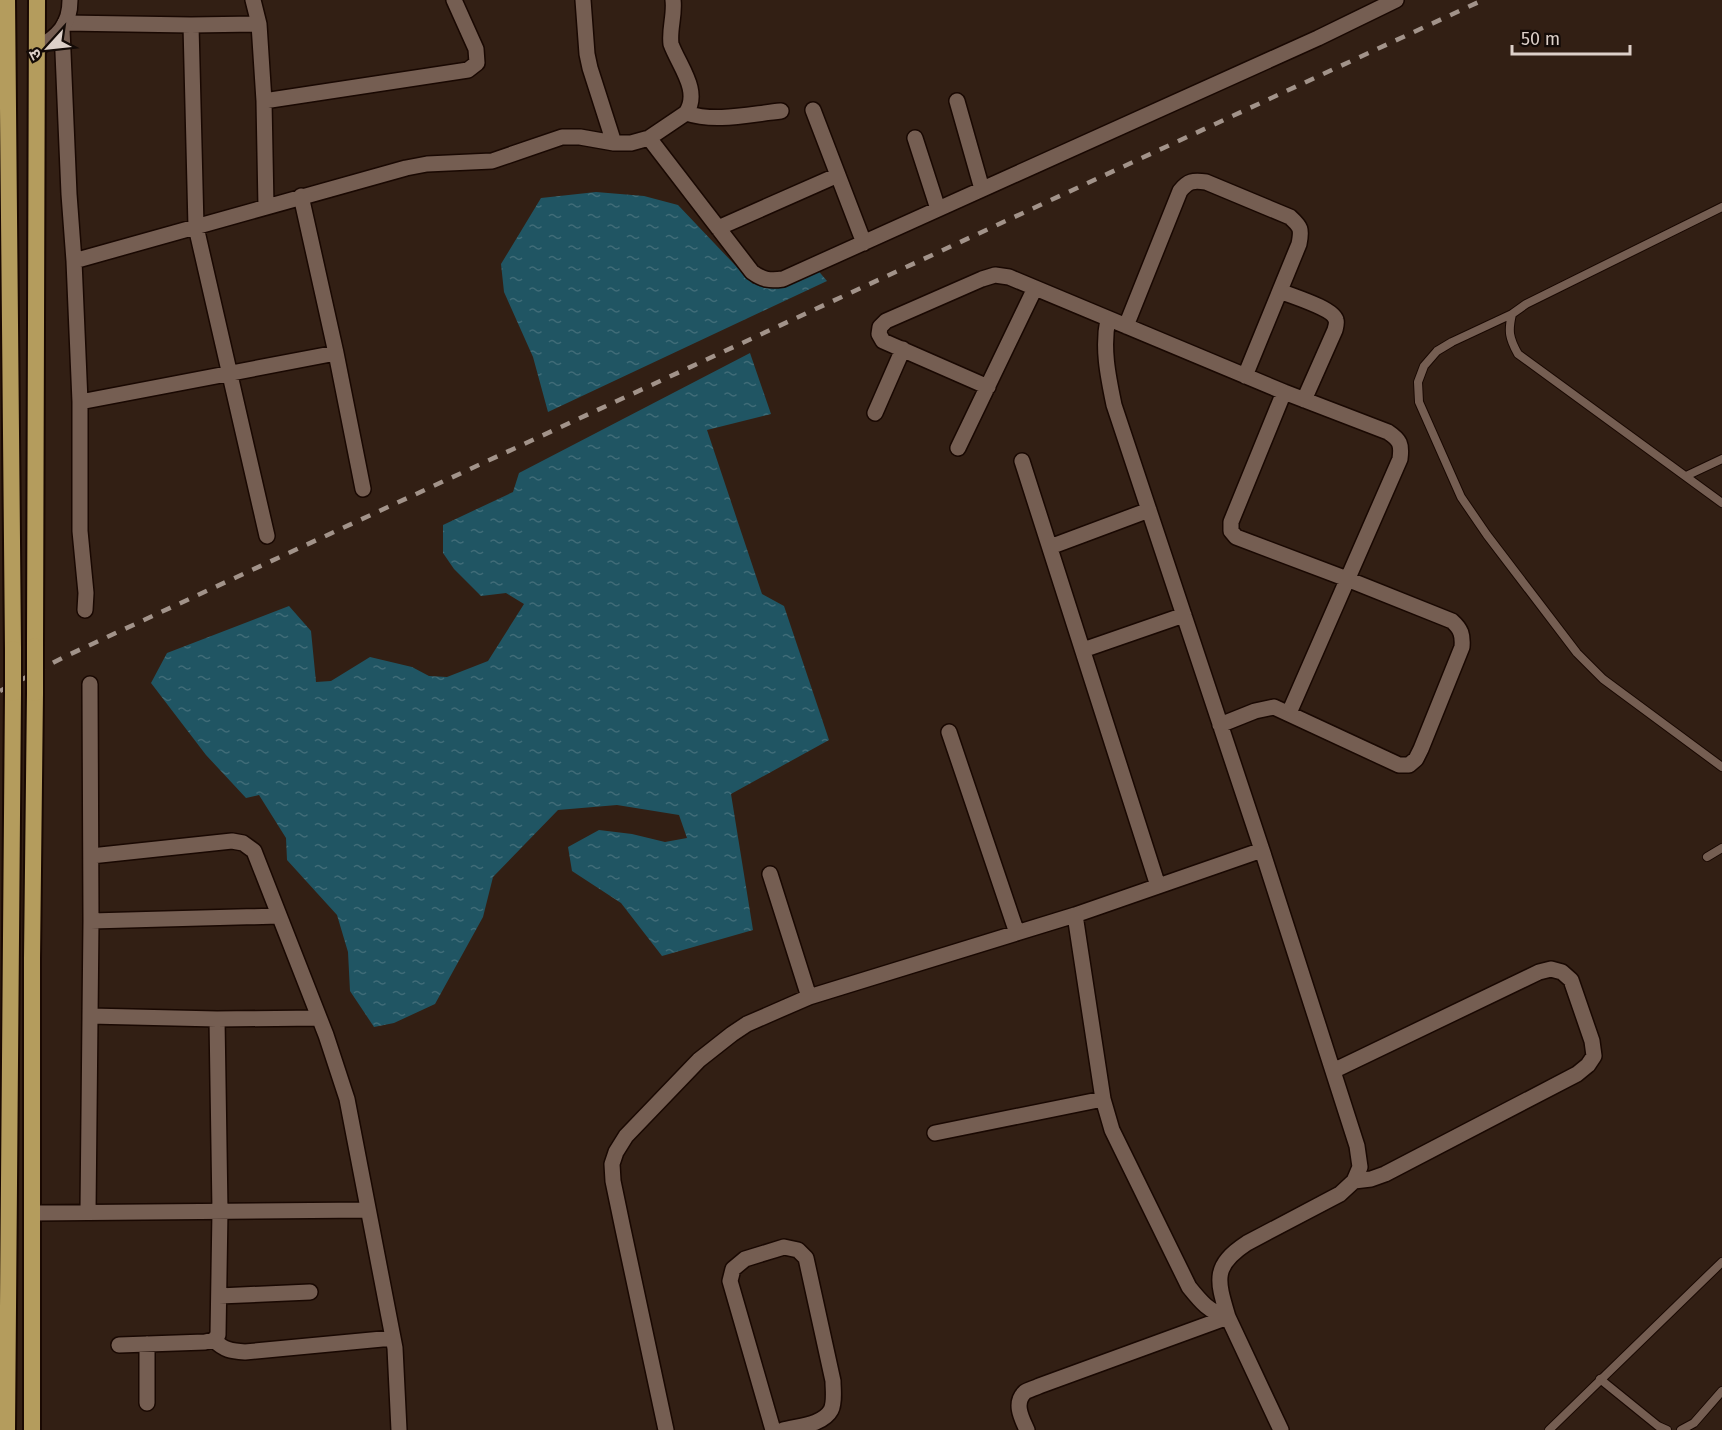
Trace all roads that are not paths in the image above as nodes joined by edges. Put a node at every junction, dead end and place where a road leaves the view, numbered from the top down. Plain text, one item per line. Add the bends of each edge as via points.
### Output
1 (7, 0) edge
2 (37, 0) edge
3 (70, 0) edge
4 (253, 0) edge
5 (454, 0) edge
6 (583, 0) edge
7 (673, 0) edge
8 (1396, 0) edge
9 (259, 24) junction
10 (191, 25) junction
11 (64, 26) junction
12 (38, 48) junction
13 (4, 69) edge
14 (264, 101) junction
15 (957, 101) dead end
16 (813, 110) dead end
17 (781, 111) dead end
18 (686, 113) junction
19 (649, 138) junction
20 (915, 138) dead end
21 (614, 143) junction
22 (838, 175) junction
23 (982, 189) junction
24 (301, 196) junction
25 (266, 207) junction
26 (1722, 207) edge
27 (938, 209) junction
28 (195, 226) junction
29 (718, 228) junction
30 (864, 243) junction
31 (74, 261) junction
32 (1035, 288) junction
33 (1280, 291) junction
34 (1512, 314) junction
35 (1108, 319) junction
36 (1126, 326) junction
37 (903, 349) junction
38 (336, 353) junction
39 (228, 374) junction
40 (1245, 376) junction
41 (988, 387) junction
42 (1284, 392) junction
43 (1304, 400) junction
44 (80, 402) junction
45 (875, 412) dead end
46 (958, 448) dead end
47 (1722, 459) edge
48 (1022, 461) dead end
49 (1686, 476) junction
50 (363, 489) dead end
51 (1722, 503) edge
52 (1149, 510) junction
53 (267, 536) dead end
54 (1050, 548) junction
55 (1347, 579) junction
56 (86, 610) dead end
57 (1184, 615) junction
58 (1083, 650) junction
59 (90, 684) dead end
60 (1289, 713) junction
61 (1220, 725) junction
62 (948, 732) dead end
63 (1722, 767) edge
64 (1722, 848) edge
65 (1262, 850) junction
66 (91, 856) junction
67 (1707, 857) dead end
68 (770, 874) dead end
69 (1158, 886) junction
70 (279, 915) junction
71 (1075, 915) junction
72 (91, 921) junction
73 (1017, 933) junction
74 (809, 997) junction
75 (90, 1016) junction
76 (320, 1018) junction
77 (217, 1019) junction
78 (1333, 1071) junction
79 (1102, 1099) junction
80 (935, 1133) dead end
81 (1354, 1181) junction
82 (368, 1210) junction
83 (220, 1211) junction
84 (88, 1212) junction
85 (32, 1213) junction
86 (1721, 1266) edge
87 (2, 1275) edge
88 (310, 1292) dead end
89 (219, 1296) junction
90 (1228, 1317) junction
91 (393, 1338) junction
92 (213, 1340) junction
93 (147, 1344) junction
94 (119, 1345) dead end
95 (1600, 1379) junction
96 (1722, 1391) edge
97 (147, 1403) dead end
98 (8, 1430) edge
99 (32, 1430) edge
100 (399, 1430) edge
101 (666, 1430) edge
102 (773, 1430) edge
103 (783, 1430) edge
104 (1027, 1430) edge
105 (1281, 1430) edge
106 (1549, 1430) edge
107 (1667, 1430) edge
108 (1682, 1430) edge

1 - 13 highway
2 - 12 highway
3 - 11 street
4 - 9 street
5 - 14 street via 476,49 477,63 468,70
6 - 21 street via 590,68
7 - 18 street via 671,44 691,89 692,99
8 - 23 street
9 - 10 street
9 - 14 street
10 - 11 street
10 - 28 street
11 - 12 street
11 - 31 street
12 - 85 highway, bridge
13 - 87 highway, bridge via 13,693
14 - 25 street
15 - 23 street
16 - 22 street
17 - 18 street via 710,118
18 - 19 street
19 - 21 street
19 - 29 street
20 - 27 street
21 - 24 street via 562,138 492,161 428,164
22 - 29 street
22 - 30 street
23 - 27 street
24 - 25 street
24 - 38 street
25 - 28 street
26 - 34 lane
27 - 30 street
28 - 31 street
28 - 39 street
29 - 30 street via 752,272 771,281
31 - 44 street
32 - 35 street
32 - 37 street via 995,275 886,321 879,327 879,334
32 - 41 street
33 - 36 street via 1299,244 1299,225 1290,217 1195,180 1179,191
33 - 40 street
33 - 43 street via 1326,309 1336,320
34 - 49 lane via 1510,341 1518,354
34 - 63 lane via 1437,351 1424,366 1418,382 1419,402 1461,497 1577,653 1603,680
35 - 36 street
35 - 52 street via 1104,336 1108,379
36 - 40 street
37 - 41 street
37 - 45 street
38 - 39 street
38 - 50 street
39 - 44 street
39 - 53 street
40 - 42 street
41 - 46 street
42 - 43 street
42 - 55 street via 1231,522 1231,531 1236,537
43 - 55 street via 1388,432 1402,448
44 - 56 street via 80,531
47 - 49 lane
48 - 54 street
49 - 51 lane
52 - 54 street
52 - 57 street
54 - 58 street
55 - 60 street
55 - 60 street via 1452,621 1463,636 1416,759 1409,765 1399,765
57 - 58 street
57 - 61 street
58 - 69 street
59 - 66 street
60 - 61 street via 1266,707
61 - 65 street
62 - 73 street
64 - 67 lane
65 - 69 street
65 - 78 street
66 - 70 street via 243,843 254,851
66 - 72 street
68 - 74 street
69 - 71 street
70 - 72 street
70 - 76 street
71 - 73 street
71 - 79 street
72 - 75 street
73 - 74 street
74 - 101 street via 747,1024 699,1060 626,1136 612,1164
75 - 77 street
75 - 84 street
76 - 77 street
76 - 82 street via 347,1100
77 - 83 street
78 - 81 street via 1357,1146 1360,1167
78 - 81 street via 1551,969 1571,980 1592,1041 1593,1056 1577,1074 1385,1174
79 - 80 street
79 - 90 street via 1112,1130 1189,1287 1215,1314
81 - 90 street via 1340,1194 1233,1253 1221,1267 1219,1287
82 - 83 street
82 - 91 street
83 - 84 street
83 - 89 street
84 - 85 street
85 - 99 highway
86 - 95 lane
87 - 98 highway
88 - 89 street
89 - 92 street via 218,1335
90 - 104 street via 1024,1393 1018,1403
90 - 105 street
91 - 92 street via 245,1352 222,1348
91 - 100 street
92 - 93 street
93 - 94 street
93 - 97 street
95 - 106 lane
95 - 107 lane
96 - 108 lane via 1694,1423
102 - 103 street via 730,1281 733,1269 745,1259 784,1247 798,1250 806,1258 834,1399 831,1410 821,1420

